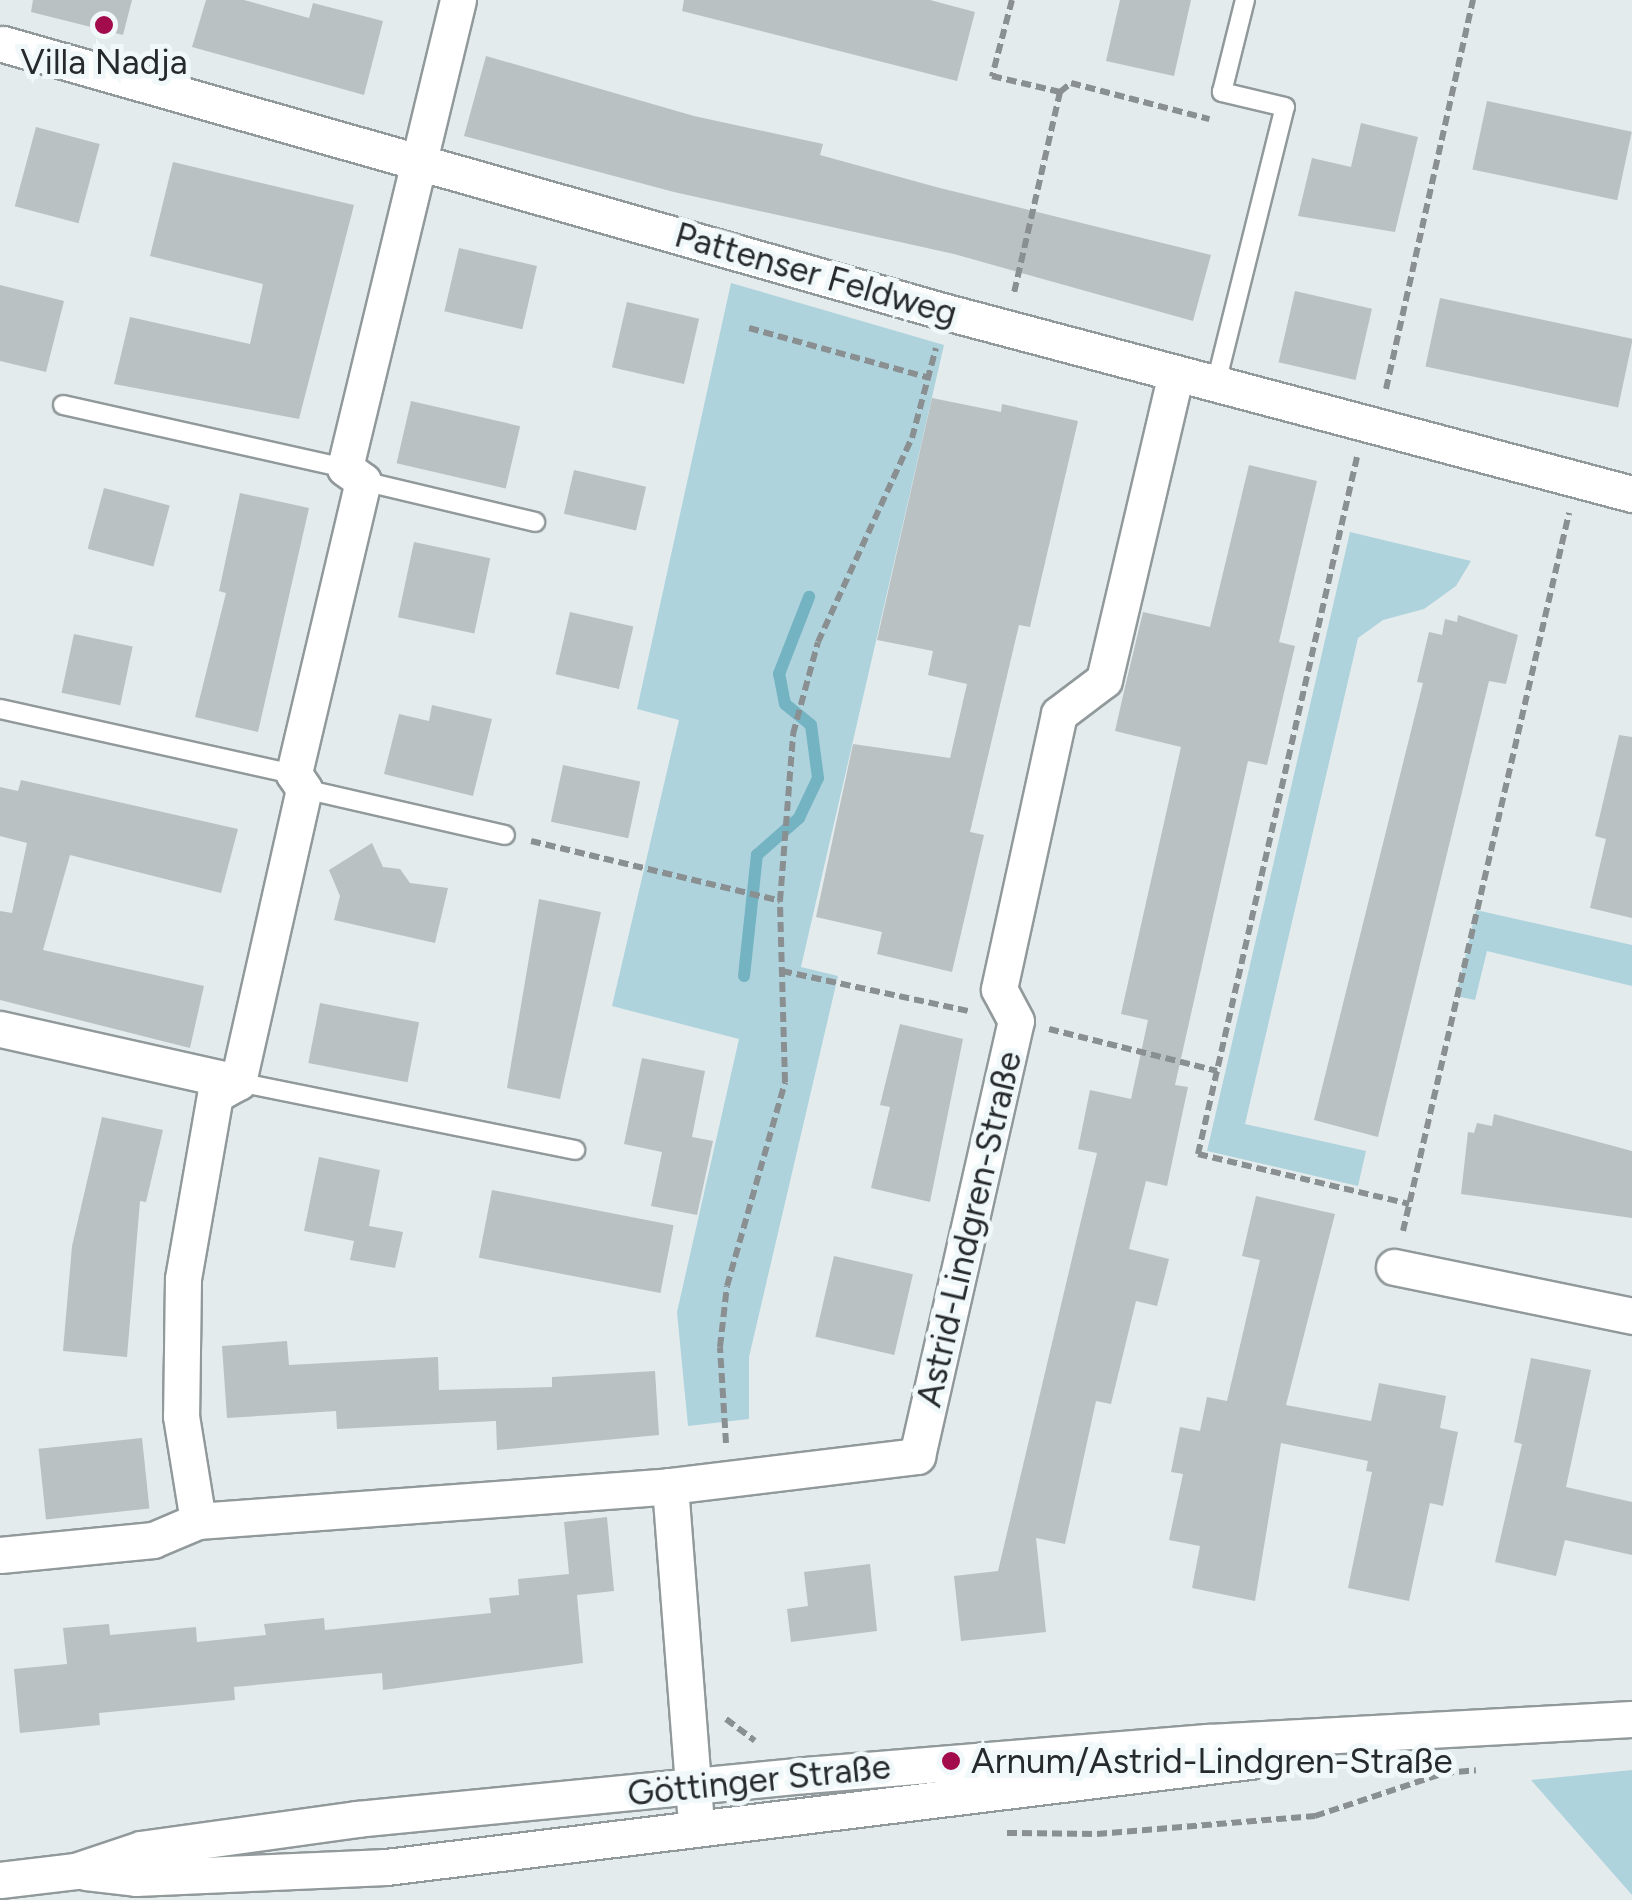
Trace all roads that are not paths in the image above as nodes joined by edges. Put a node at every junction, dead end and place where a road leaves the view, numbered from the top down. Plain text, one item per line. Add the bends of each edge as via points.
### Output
1 (458, 0) edge
2 (1244, 0) edge
3 (3, 44) dead end
4 (415, 157) junction
5 (1176, 374) junction
6 (1216, 383) junction
7 (63, 405) dead end
8 (354, 475) junction
9 (1632, 494) edge
10 (535, 522) dead end
11 (0, 710) edge
12 (299, 781) junction
13 (506, 835) road end
14 (0, 1029) edge
15 (238, 1082) junction
16 (575, 1150) dead end
17 (1394, 1267) road end
18 (1632, 1316) edge
19 (670, 1486) junction
20 (198, 1521) junction
21 (0, 1555) edge
22 (1632, 1719) edge
23 (1448, 1734) junction
24 (693, 1786) junction
25 (697, 1830) junction
26 (75, 1871) junction
27 (0, 1880) edge

1 - 4 street
2 - 6 lane via 1222,92 1285,107
3 - 4 street, Pattenser Feldweg
4 - 5 street, Pattenser Feldweg
4 - 8 street
5 - 6 street, Pattenser Feldweg
5 - 19 street, Astrid-Lindgren-Straße via 1104,680 1059,714 999,989 1016,1021 917,1456
6 - 9 street, Pattenser Feldweg
7 - 8 lane
8 - 10 lane
8 - 12 street
11 - 12 lane
12 - 13 lane
12 - 15 street
14 - 15 street
15 - 16 lane
15 - 20 street via 215,1096 183,1279 181,1416
17 - 18 street
19 - 20 street, Astrid-Lindgren-Straße
19 - 24 street
20 - 21 street, Astrid-Lindgren-Straße via 153,1540
22 - 23 street, Göttinger Straße
23 - 24 street, Göttinger Straße via 1208,1742
23 - 25 street, Göttinger Straße
24 - 25 street
24 - 26 street, Göttinger Straße via 278,1830 141,1850
25 - 26 street, Göttinger Straße via 386,1867 136,1878
26 - 27 street, Göttinger Straße

